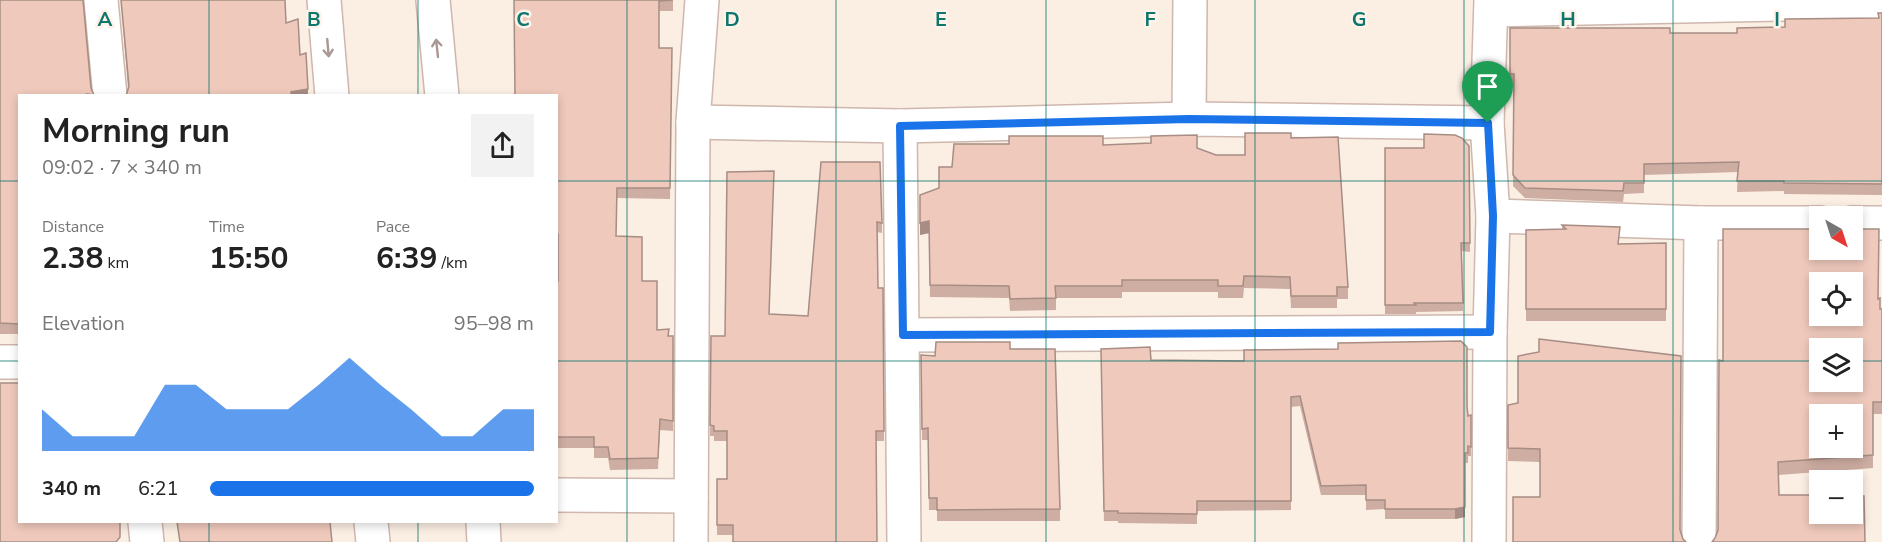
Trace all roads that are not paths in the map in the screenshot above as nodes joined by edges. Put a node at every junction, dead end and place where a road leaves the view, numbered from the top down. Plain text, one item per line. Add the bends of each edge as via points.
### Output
1 (101, 0) edge
2 (324, 0) edge
3 (433, 0) edge
4 (702, 0) edge
5 (1190, 0) edge
6 (1882, 2) edge
7 (1700, 3) edge
8 (1491, 5) edge
9 (110, 94) edge
10 (332, 94) edge
11 (442, 94) edge
12 (1189, 119) junction
13 (693, 122) junction
14 (1488, 123) junction
15 (900, 126) junction
16 (1493, 216) junction
17 (1701, 223) junction
18 (1809, 223) edge
19 (1863, 223) edge
20 (1882, 223) edge
21 (1490, 332) junction
22 (903, 335) junction
23 (0, 362) edge
24 (18, 362) edge
25 (558, 495) edge
26 (691, 496) junction
27 (145, 523) edge
28 (371, 523) edge
29 (483, 523) edge
30 (147, 542) edge
31 (373, 542) edge
32 (484, 542) edge
33 (691, 542) edge
34 (904, 542) edge
35 (1489, 542) edge
36 (1699, 542) edge

1 - 9 street
2 -> 10 street
11 -> 3 street
4 - 13 street
5 - 12 street
6 - 7 street
7 - 8 street
8 - 14 street
12 - 14 street
12 - 15 street
13 - 15 street
13 - 26 street
14 - 16 street
15 - 22 street
16 - 17 street
16 - 21 street
17 - 18 street
17 - 36 street
19 - 20 street
21 - 22 street
21 - 35 street
22 - 34 street
23 - 24 street
25 - 26 street
26 - 33 street
27 - 30 street
28 - 31 street
29 - 32 street

